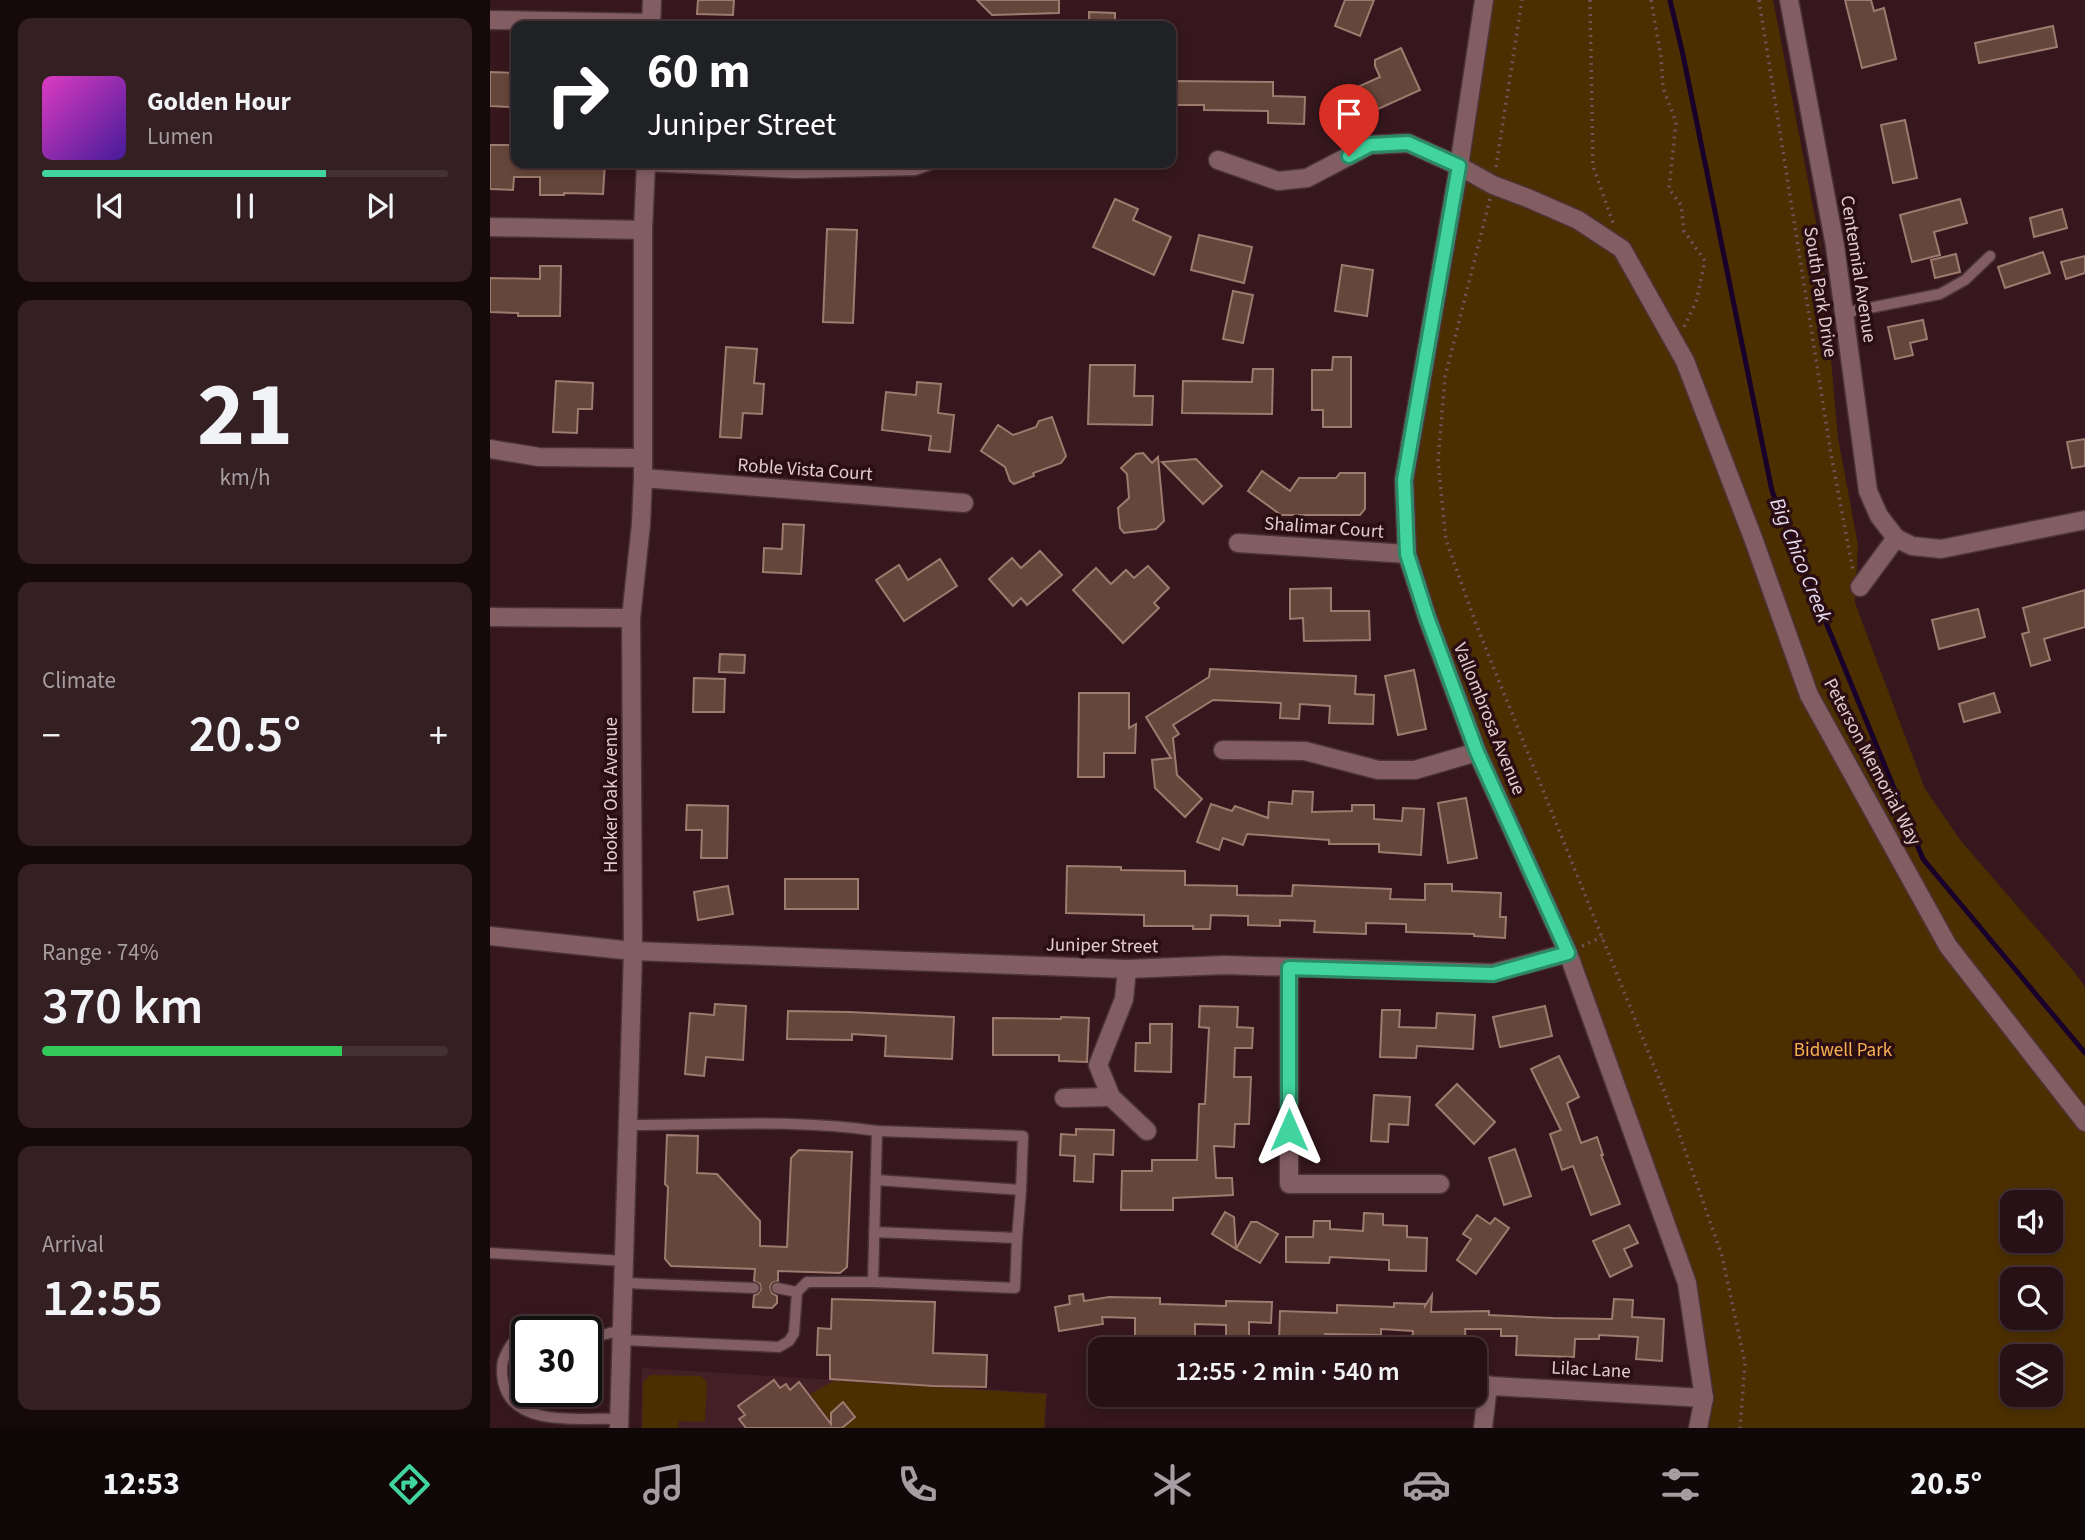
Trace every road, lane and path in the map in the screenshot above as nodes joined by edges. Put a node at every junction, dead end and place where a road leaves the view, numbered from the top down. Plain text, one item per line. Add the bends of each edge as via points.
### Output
1 (652, 0) edge
2 (1484, 0) edge
3 (1522, 0) edge
4 (1590, 0) edge
5 (1651, 0) edge
6 (1759, 0) edge
7 (1789, 0) edge
8 (490, 20) edge
9 (522, 21) edge
10 (652, 21) edge
11 (1218, 160) dead end
12 (1459, 166) junction
13 (646, 168) edge
14 (713, 168) edge
15 (921, 168) edge
16 (1493, 185) junction
17 (490, 227) edge
18 (643, 230) junction
19 (1622, 249) junction
20 (1990, 256) dead end
21 (1844, 313) junction
22 (1675, 344) junction
23 (490, 449) edge
24 (643, 458) junction
25 (643, 478) junction
26 (964, 502) dead end
27 (2085, 520) edge
28 (1896, 538) junction
29 (1238, 543) dead end
30 (1407, 554) junction
31 (1860, 587) joint
32 (490, 617) edge
33 (631, 618) junction
34 (1223, 750) dead end
35 (1477, 752) junction
36 (490, 936) edge
37 (633, 951) junction
38 (1568, 953) junction
39 (1289, 968) junction
40 (1127, 969) junction
41 (1111, 1097) junction
42 (1064, 1098) dead end
43 (2085, 1122) edge
44 (628, 1125) junction
45 (877, 1131) junction
46 (1147, 1131) dead end
47 (876, 1180) junction
48 (1440, 1184) dead end
49 (1021, 1189) junction
50 (874, 1231) junction
51 (1017, 1238) junction
52 (490, 1252) edge
53 (624, 1261) junction
54 (873, 1282) junction
55 (624, 1283) junction
56 (754, 1288) dead end
57 (777, 1288) dead end
58 (797, 1292) junction
59 (602, 1335) edge
60 (622, 1335) junction
61 (511, 1344) edge
62 (1487, 1385) edge
63 (1704, 1398) junction
64 (511, 1401) edge
65 (519, 1407) edge
66 (1483, 1407) edge
67 (620, 1424) edge
68 (1483, 1428) edge
69 (1698, 1428) edge
70 (1740, 1428) edge

1 - 10 street
2 - 12 street, Vallombrosa Avenue
3 - 16 path
4 - 19 path via 1593,166
5 - 22 path via 1663,88 1676,122 1669,189 1681,205 1684,231 1705,261 1696,302
6 - 31 path, South Park Drive via 1831,454 1851,568
7 - 21 street, Centennial Avenue
8 - 9 street
11 - 12 street, Peterson Memorial Way via 1278,181 1307,177 1370,145 1408,143
12 - 16 street, Peterson Memorial Way
12 - 30 street, Vallombrosa Avenue via 1404,480
13 - 18 street, Hooker Oak Avenue
14 - 15 lane via 796,173
16 - 19 street, Peterson Memorial Way via 1578,220
16 - 70 path via 1445,377 1438,461 1446,540 1666,1096 1722,1256 1745,1363
17 - 18 street
18 - 24 street, Hooker Oak Avenue
19 - 22 street, Peterson Memorial Way
20 - 21 lane via 1965,280 1940,293
21 - 28 street, Centennial Avenue via 1868,491
22 - 43 street, Peterson Memorial Way via 1753,538 1809,695 1948,946
23 - 24 street via 538,457
24 - 25 street, Hooker Oak Avenue
25 - 26 street, Roble Vista Court
25 - 33 street, Hooker Oak Avenue
27 - 28 street via 1941,549 1912,546
28 - 31 street
29 - 30 street, Shalimar Court
30 - 35 street, Vallombrosa Avenue
32 - 33 street
33 - 37 street, Hooker Oak Avenue
34 - 35 street via 1305,751 1378,770 1415,770
35 - 38 street, Vallombrosa Avenue
36 - 37 street, Juniper Street
37 - 40 street, Juniper Street
37 - 44 street, Hooker Oak Avenue
38 - 39 street, Juniper Street via 1493,974
38 - 63 street, Vallombrosa Avenue via 1687,1283
39 - 40 street, Juniper Street
39 - 48 street via 1289,1184
40 - 41 street via 1124,999 1098,1065
41 - 42 street
41 - 46 street
44 - 45 lane via 787,1125
44 - 53 street, Hooker Oak Avenue
45 - 47 lane
45 - 49 lane via 1023,1136
47 - 49 lane
47 - 50 lane
49 - 51 lane
50 - 51 lane
50 - 54 lane
51 - 54 lane via 1015,1288
52 - 53 lane
53 - 55 street, Hooker Oak Avenue
54 - 58 lane via 807,1282
55 - 56 lane
55 - 60 street, Hooker Oak Avenue
57 - 58 lane
58 - 60 lane via 794,1333 779,1347
59 - 60 lane
60 - 67 street, Hooker Oak Avenue
61 - 64 lane via 502,1366
62 - 63 street, Lilac Lane
63 - 69 street, Vallombrosa Avenue
65 - 67 lane via 545,1418
66 - 68 street

